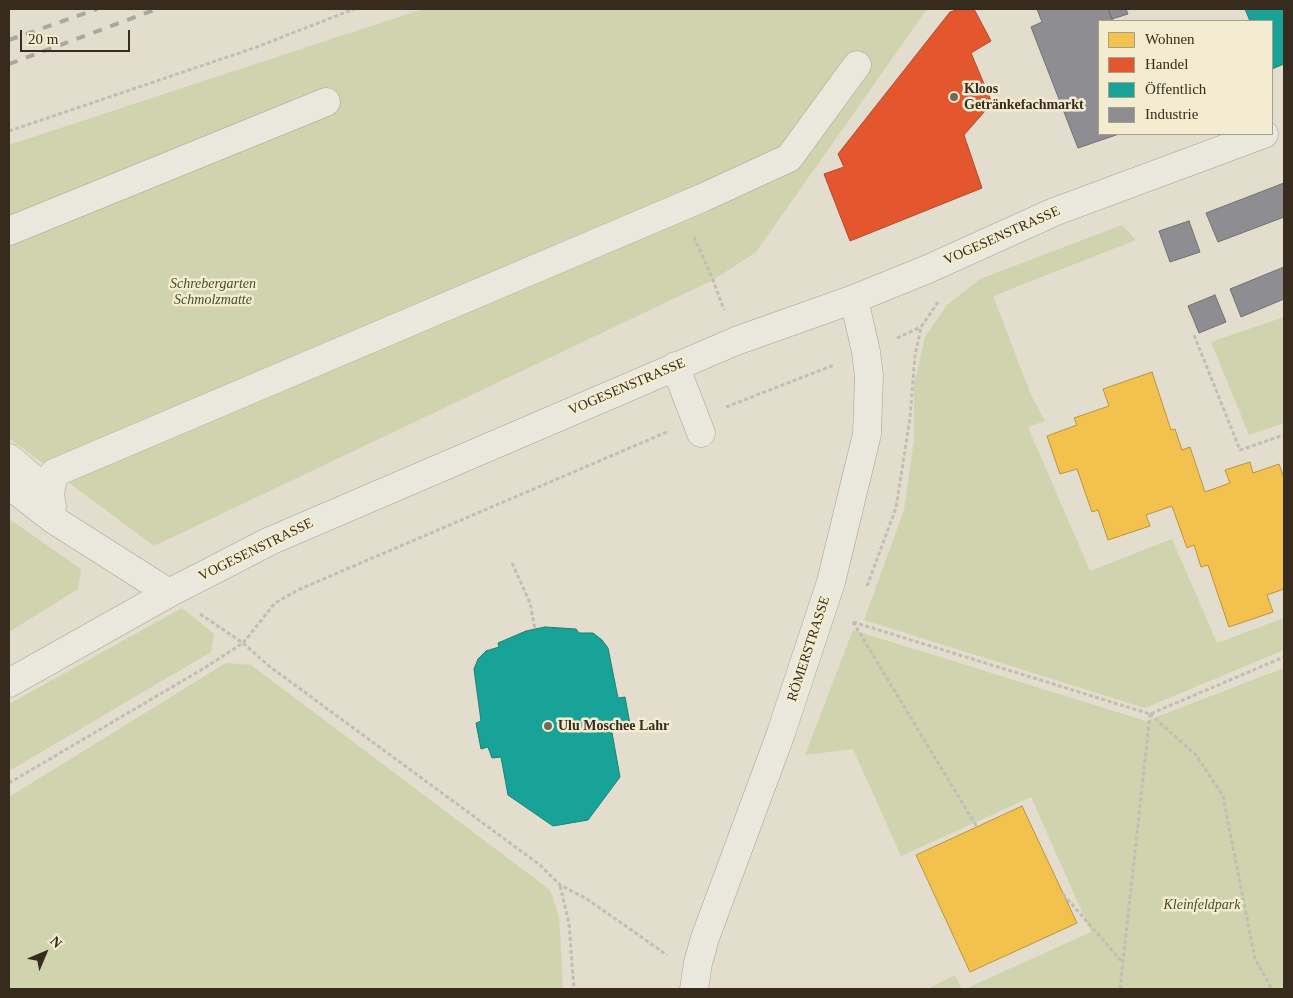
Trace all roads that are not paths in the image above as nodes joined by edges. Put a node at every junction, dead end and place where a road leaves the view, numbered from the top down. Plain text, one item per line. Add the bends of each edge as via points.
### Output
1 (857, 65) dead end
2 (326, 102) dead end
3 (1261, 135) edge
4 (9, 231) edge
5 (854, 299) junction
6 (675, 366) junction
7 (698, 426) road end
8 (9, 458) edge
9 (9, 485) edge
10 (50, 493) junction
11 (54, 520) junction
12 (169, 593) junction
13 (9, 683) edge
14 (694, 989) edge

1 - 10 street via 789,158 54,473
2 - 4 street
3 - 5 street, VOGESENSTRASSE via 1054,212
5 - 6 street, VOGESENSTRASSE
5 - 14 street, RÖMERSTRASSE via 869,376 867,434 831,582 780,736 706,938
6 - 7 street
6 - 12 street, VOGESENSTRASSE via 270,541
8 - 10 street
9 - 11 street
10 - 11 street
11 - 12 street
12 - 13 street, VOGESENSTRASSE

